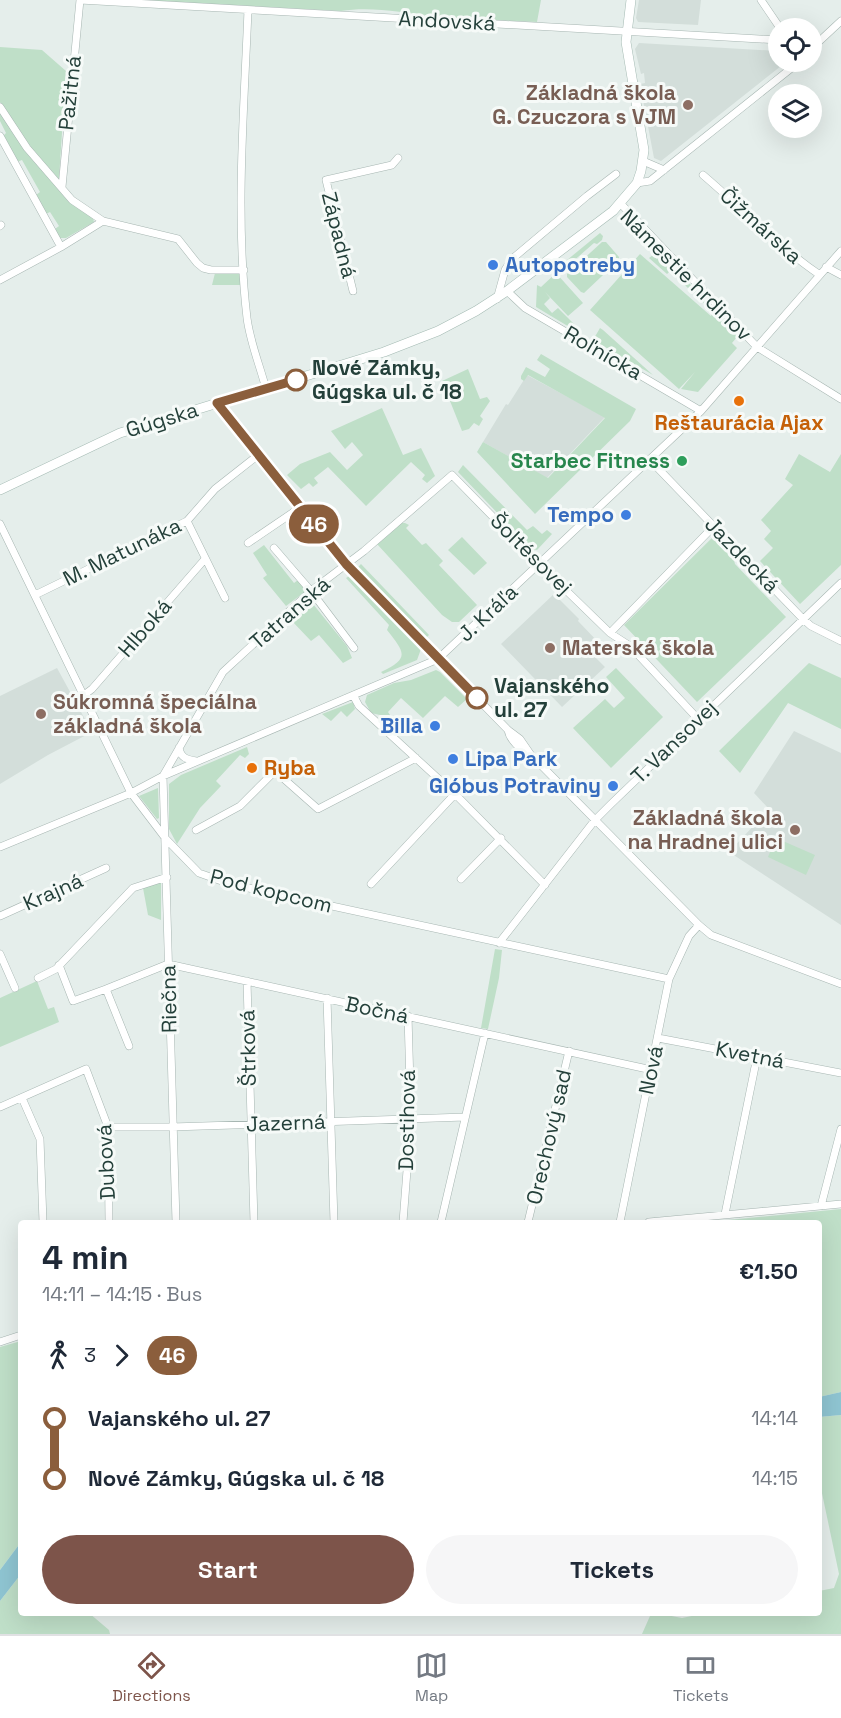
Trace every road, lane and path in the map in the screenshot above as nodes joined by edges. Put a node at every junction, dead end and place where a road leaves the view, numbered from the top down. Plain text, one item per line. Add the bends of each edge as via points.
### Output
1 (80, 0) edge
2 (631, 0) edge
3 (761, 0) edge
4 (248, 10) junction
5 (773, 18) edge
6 (841, 21) edge
7 (627, 32) junction
8 (768, 39) edge
9 (822, 39) edge
10 (786, 72) edge
11 (0, 106) edge
12 (0, 136) edge
13 (398, 158) dead end
14 (643, 161) junction
15 (664, 170) junction
16 (616, 174) dead end
17 (704, 175) dead end
18 (637, 183) junction
19 (62, 187) junction
20 (620, 204) junction
21 (103, 220) junction
22 (61, 247) junction
23 (841, 251) edge
24 (826, 267) junction
25 (244, 270) junction
26 (820, 275) junction
27 (841, 275) edge
28 (0, 280) edge
29 (353, 291) dead end
30 (507, 291) junction
31 (497, 298) junction
32 (757, 347) junction
33 (266, 389) junction
34 (841, 399) edge
35 (217, 403) junction
36 (701, 411) junction
37 (257, 456) junction
38 (650, 460) junction
39 (453, 475) joint
40 (0, 490) edge
41 (301, 507) junction
42 (187, 521) junction
43 (0, 524) edge
44 (714, 526) junction
45 (248, 543) dead end
46 (274, 548) dead end
47 (205, 559) junction
48 (346, 564) junction
49 (539, 564) junction
50 (841, 584) edge
51 (311, 591) junction
52 (35, 595) junction
53 (225, 598) dead end
54 (803, 619) junction
55 (610, 633) junction
56 (841, 641) edge
57 (354, 648) dead end
58 (438, 659) junction
59 (84, 695) junction
60 (353, 695) junction
61 (698, 719) junction
62 (179, 748) junction
63 (416, 758) junction
64 (197, 761) junction
65 (163, 776) junction
66 (131, 793) junction
67 (455, 795) junction
68 (595, 820) junction
69 (196, 830) dead end
70 (501, 838) junction
71 (166, 839) junction
72 (0, 848) edge
73 (106, 868) dead end
74 (167, 877) junction
75 (461, 879) dead end
76 (371, 884) dead end
77 (545, 885) junction
78 (0, 916) edge
79 (699, 925) junction
80 (499, 943) junction
81 (0, 954) edge
82 (168, 964) junction
83 (59, 965) junction
84 (38, 978) dead end
85 (669, 979) junction
86 (247, 981) junction
87 (841, 984) edge
88 (15, 988) dead end
89 (106, 989) junction
90 (327, 998) junction
91 (408, 1016) junction
92 (485, 1033) junction
93 (658, 1038) junction
94 (129, 1046) dead end
95 (569, 1051) junction
96 (757, 1057) junction
97 (652, 1070) junction
98 (841, 1073) edge
99 (22, 1098) junction
100 (0, 1107) edge
101 (465, 1116) junction
102 (411, 1119) junction
103 (330, 1122) junction
104 (250, 1125) junction
105 (108, 1127) junction
106 (172, 1128) junction
107 (841, 1129) edge
108 (841, 1204) edge
109 (821, 1206) junction
110 (725, 1214) junction
111 (43, 1220) edge
112 (109, 1220) edge
113 (176, 1220) edge
114 (254, 1220) edge
115 (334, 1220) edge
116 (403, 1220) edge
117 (441, 1220) edge
118 (528, 1220) edge
119 (620, 1220) edge
120 (668, 1220) edge
121 (18, 1336) edge
122 (0, 1342) edge

1 - 4 street, Andovská
1 - 19 street, Pažitná
2 - 7 main road
3 - 5 street
4 - 7 street, Andovská
4 - 25 street via 240,187
6 - 9 street
7 - 8 street, Andovská
7 - 14 main road
10 - 15 street
11 - 19 street via 27,148
12 - 22 street
13 - 29 street, Západná via 392,165 326,180
14 - 15 street
14 - 18 main road
15 - 18 street via 650,181
16 - 31 street via 512,260
17 - 26 street, Čižmárska via 790,254
18 - 20 main road
19 - 21 street via 72,200
20 - 30 main road, Námestie hrdinov
20 - 32 street, Námestie hrdinov
21 - 22 street
21 - 25 street via 178,239 203,268
22 - 28 street
23 - 24 street, J. Kráľa
24 - 26 street, J. Kráľa
24 - 27 street
25 - 33 street via 247,320
26 - 32 street, J. Kráľa
30 - 31 main road, Námestie hrdinov
30 - 36 street, Roľnícka via 525,308
31 - 33 main road, Gúgska via 438,331 395,348
32 - 34 street, Námestie hrdinov
32 - 36 street, J. Kráľa
33 - 35 main road, Gúgska
35 - 37 street
35 - 40 main road, Gúgska via 120,433
36 - 38 street, J. Kráľa
37 - 41 street
37 - 42 street, M. Matunáka via 215,489
38 - 44 street, Jazdecká
38 - 49 street, J. Kráľa
39 - 48 street, Tatranská
39 - 49 street, Šoltésovej
41 - 45 street
41 - 48 street
42 - 47 street
42 - 52 street, M. Matunáka
43 - 52 street, Pod kopcom
44 - 54 street, Jazdecká
44 - 55 street
46 - 51 street
47 - 53 street
47 - 59 street, Hlboká
48 - 51 street, Tatranská
48 - 58 street
49 - 55 street, Šoltésovej
49 - 58 street, J. Kráľa
50 - 54 street, T. Vansovej
51 - 57 street
51 - 62 street, Tatranská via 223,672
52 - 59 street, Pod kopcom
54 - 56 street, Jazdecká
54 - 61 street, T. Vansovej
55 - 61 street, Šoltésovej via 630,646
58 - 60 street, J. Kráľa
58 - 68 street
59 - 66 street, Pod kopcom
60 - 63 street via 359,706
60 - 64 street, J. Kráľa
61 - 68 street, T. Vansovej
62 - 64 street via 185,759
62 - 65 street, Tatranská
63 - 67 street
63 - 69 street via 318,809 275,771 240,807
64 - 65 street, J. Kráľa
65 - 66 street
65 - 71 street, Riečna
66 - 71 street, Pod kopcom
66 - 72 street
67 - 70 street
67 - 76 street
68 - 77 street, T. Vansovej
68 - 79 street
70 - 75 street
70 - 77 street
71 - 74 street, Riečna
71 - 80 street, Pod kopcom via 199,873 230,884
73 - 78 street, Krajná
74 - 82 street, Riečna
74 - 83 street via 133,888
77 - 80 street, T. Vansovej
79 - 85 street, Nová via 689,936
79 - 87 street via 711,935
80 - 85 street, Pod kopcom
81 - 88 street
82 - 86 street, Bočná
82 - 89 street
82 - 106 street, Riečna
83 - 84 street
83 - 89 street via 73,1001
85 - 93 street, Nová
86 - 90 street, Bočná
86 - 104 street, Štrková
89 - 94 street
90 - 91 street, Bočná
90 - 103 street
91 - 92 street, Bočná
91 - 102 street, Dostihová
92 - 95 street, Bočná
92 - 101 street
93 - 96 street, Kvetná
93 - 97 street, Nová
95 - 97 street, Bočná
95 - 118 street, Orechový sad
96 - 98 street, Kvetná
96 - 110 street
97 - 119 street, Nová
99 - 100 street
99 - 105 street, Dubová via 86,1070
99 - 111 street via 40,1139
101 - 102 street, Jazerná
101 - 117 street
102 - 103 street, Jazerná
102 - 116 street, Dostihová
103 - 104 street, Jazerná
103 - 115 street
104 - 106 street, Jazerná
104 - 114 street, Štrková
105 - 106 street, Jazerná
105 - 112 street, Dubová
106 - 113 street, Riečna
107 - 109 street
108 - 109 street
109 - 110 street
110 - 120 street
121 - 122 street

